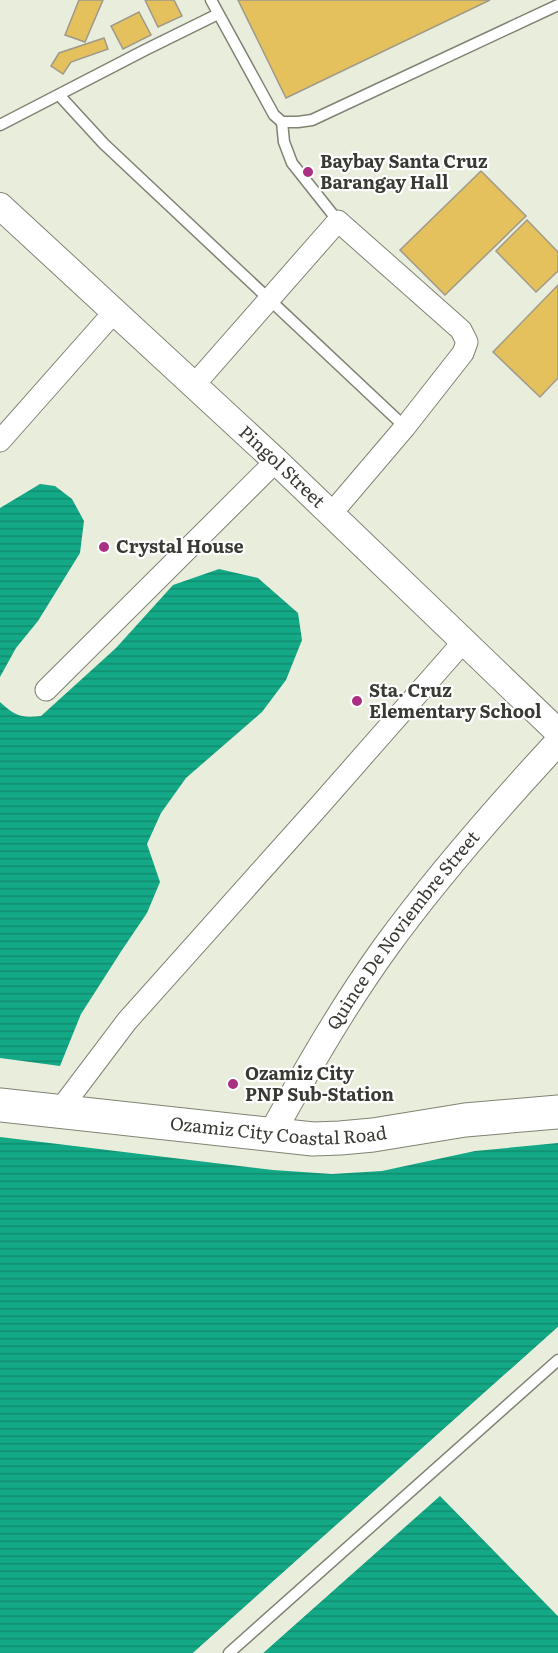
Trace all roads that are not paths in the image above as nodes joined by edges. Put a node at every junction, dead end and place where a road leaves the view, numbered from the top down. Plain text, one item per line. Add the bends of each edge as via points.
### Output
1 (211, 0) edge
2 (558, 5) edge
3 (218, 14) junction
4 (59, 95) junction
5 (282, 122) junction
6 (0, 125) edge
7 (2, 211) edge
8 (338, 221) junction
9 (270, 299) junction
10 (115, 311) junction
11 (194, 385) junction
12 (405, 427) junction
13 (0, 441) edge
14 (276, 462) junction
15 (331, 514) junction
16 (464, 641) junction
17 (46, 690) dead end
18 (558, 732) edge
19 (558, 742) edge
20 (0, 1105) edge
21 (59, 1111) junction
22 (558, 1113) edge
23 (271, 1135) junction
24 (558, 1360) edge
25 (229, 1653) edge

1 - 3 lane
2 - 5 lane via 312,120
3 - 4 lane
3 - 5 lane via 274,115
4 - 6 lane
4 - 9 lane via 104,144
5 - 8 lane via 292,163
7 - 10 street, Pingol Street
8 - 9 street
8 - 12 street via 461,330 466,342 463,353
9 - 11 street
9 - 12 lane
10 - 11 street, Pingol Street
10 - 13 street
11 - 14 street, Pingol Street
12 - 15 street
14 - 15 street, Pingol Street
14 - 17 street
15 - 16 street, Pingol Street
16 - 18 street, Pingol Street
16 - 21 street via 127,1021
19 - 23 street, Quince De Noviembre Street via 450,863 385,949 322,1045
20 - 21 main road, Ozamiz City Coastal Road
21 - 23 main road, Ozamiz City Coastal Road
22 - 23 main road, Ozamiz City Coastal Road via 465,1120 340,1138
24 - 25 lane

